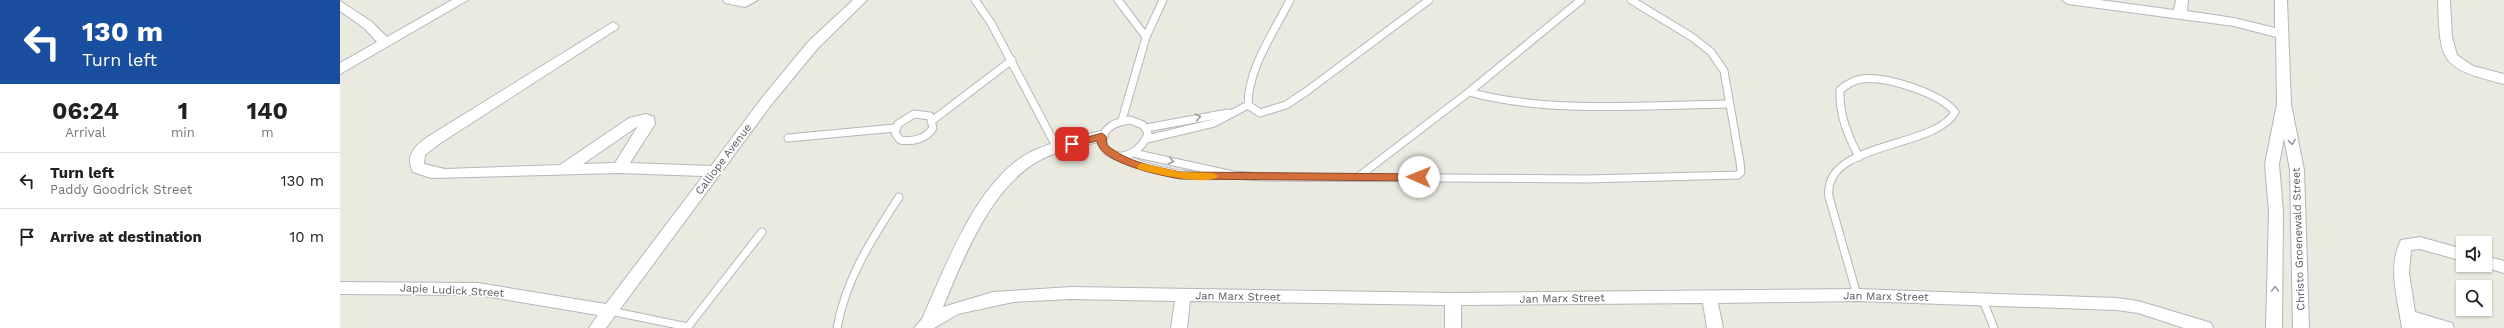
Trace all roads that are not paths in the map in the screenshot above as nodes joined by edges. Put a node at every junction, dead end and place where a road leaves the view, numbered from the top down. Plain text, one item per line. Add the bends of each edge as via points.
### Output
1 (462, 0) edge
2 (728, 0) edge
3 (752, 0) edge
4 (861, 0) edge
5 (975, 0) edge
6 (1118, 0) edge
7 (1163, 0) edge
8 (1290, 0) edge
9 (1429, 0) edge
10 (1581, 0) edge
11 (1631, 0) edge
12 (2073, 0) edge
13 (2182, 0) edge
14 (2280, 0) edge
15 (2444, 0) edge
16 (340, 5) edge
17 (2180, 15) junction
18 (613, 26) dead end
19 (2281, 34) junction
20 (1146, 36) junction
21 (386, 42) junction
22 (1012, 60) junction
23 (340, 69) edge
24 (2504, 79) edge
25 (1469, 92) junction
26 (1729, 104) junction
27 (2284, 104) junction
28 (1248, 105) junction
29 (1229, 113) junction
30 (933, 120) junction
31 (1122, 120) junction
32 (895, 128) junction
33 (1146, 128) junction
34 (1102, 136) junction
35 (788, 138) dead end
36 (1147, 139) junction
37 (1057, 148) junction
38 (1133, 153) junction
39 (1117, 155) junction
40 (1859, 157) junction
41 (619, 168) junction
42 (563, 170) junction
43 (713, 171) junction
44 (1233, 175) junction
45 (1358, 177) junction
46 (899, 197) dead end
47 (762, 232) dead end
48 (2456, 253) edge
49 (2492, 264) edge
50 (2504, 267) edge
51 (340, 288) edge
52 (1184, 295) junction
53 (1709, 296) junction
54 (1856, 296) junction
55 (1982, 298) junction
56 (1453, 299) junction
57 (610, 311) junction
58 (2409, 322) edge
59 (926, 325) edge
60 (597, 328) edge
61 (688, 328) edge
62 (836, 328) edge
63 (1178, 328) edge
64 (1453, 328) edge
65 (1715, 328) edge
66 (1994, 328) edge
67 (2205, 328) edge
68 (2274, 328) edge
69 (2301, 328) edge
70 (2446, 328) edge

1 - 21 street
2 - 3 street via 744,3
4 - 43 street, Calliope Avenue via 813,45
5 - 22 lane
6 - 20 lane
7 - 20 lane
8 - 28 lane via 1255,71 1246,97
9 - 28 lane via 1286,105 1260,113
10 - 25 lane
11 - 26 lane via 1692,36 1711,52 1724,71
12 - 17 street
13 - 17 street
14 - 19 street, Christo Groenewald Street
15 - 24 street via 2447,46 2451,58 2461,67
16 - 21 street
17 - 19 street via 2234,22
18 - 42 street via 456,124 422,149 415,162 418,168 431,173
19 - 27 street, Christo Groenewald Street
20 - 31 lane
21 - 23 street
22 - 30 lane
22 - 37 lane
25 - 26 lane via 1498,100 1559,105
25 - 45 lane
26 - 45 lane via 1741,169 1738,175 1588,179
68 -> 27 street, Christo Groenewald Street via 2276,212 2272,164
27 -> 69 street, Christo Groenewald Street via 2297,170
28 - 29 lane
33 -> 29 lane
29 - 36 lane via 1214,123
30 - 32 lane via 926,114 914,114 902,120
30 - 32 lane via 933,129 930,133 912,142 900,140
31 - 33 lane via 1136,121
31 - 34 lane via 1109,126
32 - 35 lane
33 - 36 lane
34 - 37 street
34 - 39 lane via 1101,141 1106,150
36 - 38 lane
37 - 59 street via 1031,159 1009,174 995,192 966,241
38 - 39 lane
38 -> 44 lane
39 - 44 lane via 1151,170 1170,174 1206,177
40 - 40 lane via 1943,123 1953,116 1953,106 1939,98 1876,80 1854,81 1846,85 1840,90 1839,101 1849,138
40 - 54 lane via 1833,174 1828,185 1833,219
41 - 42 street
41 - 42 street via 648,124 649,121 646,119 634,122
41 - 43 street
43 - 57 street, Calliope Avenue
44 - 45 lane
46 - 62 lane via 848,283 839,308
47 - 61 lane
48 - 58 street via 2420,244 2406,244 2401,251
49 - 50 street
51 - 57 street, Japie Ludick Street via 478,289 509,292
52 - 56 street, Jan Marx Street
52 - 59 street, Jan Marx Street via 1024,294 974,301
52 - 63 street
53 - 54 street, Jan Marx Street
53 - 56 street, Jan Marx Street
53 - 65 street
54 - 55 street, Jan Marx Street
55 - 66 lane
55 - 67 street, Jan Marx Street via 2116,304 2138,307
56 - 64 street
57 - 60 street, Calliope Avenue
57 - 61 lane
58 - 70 street

